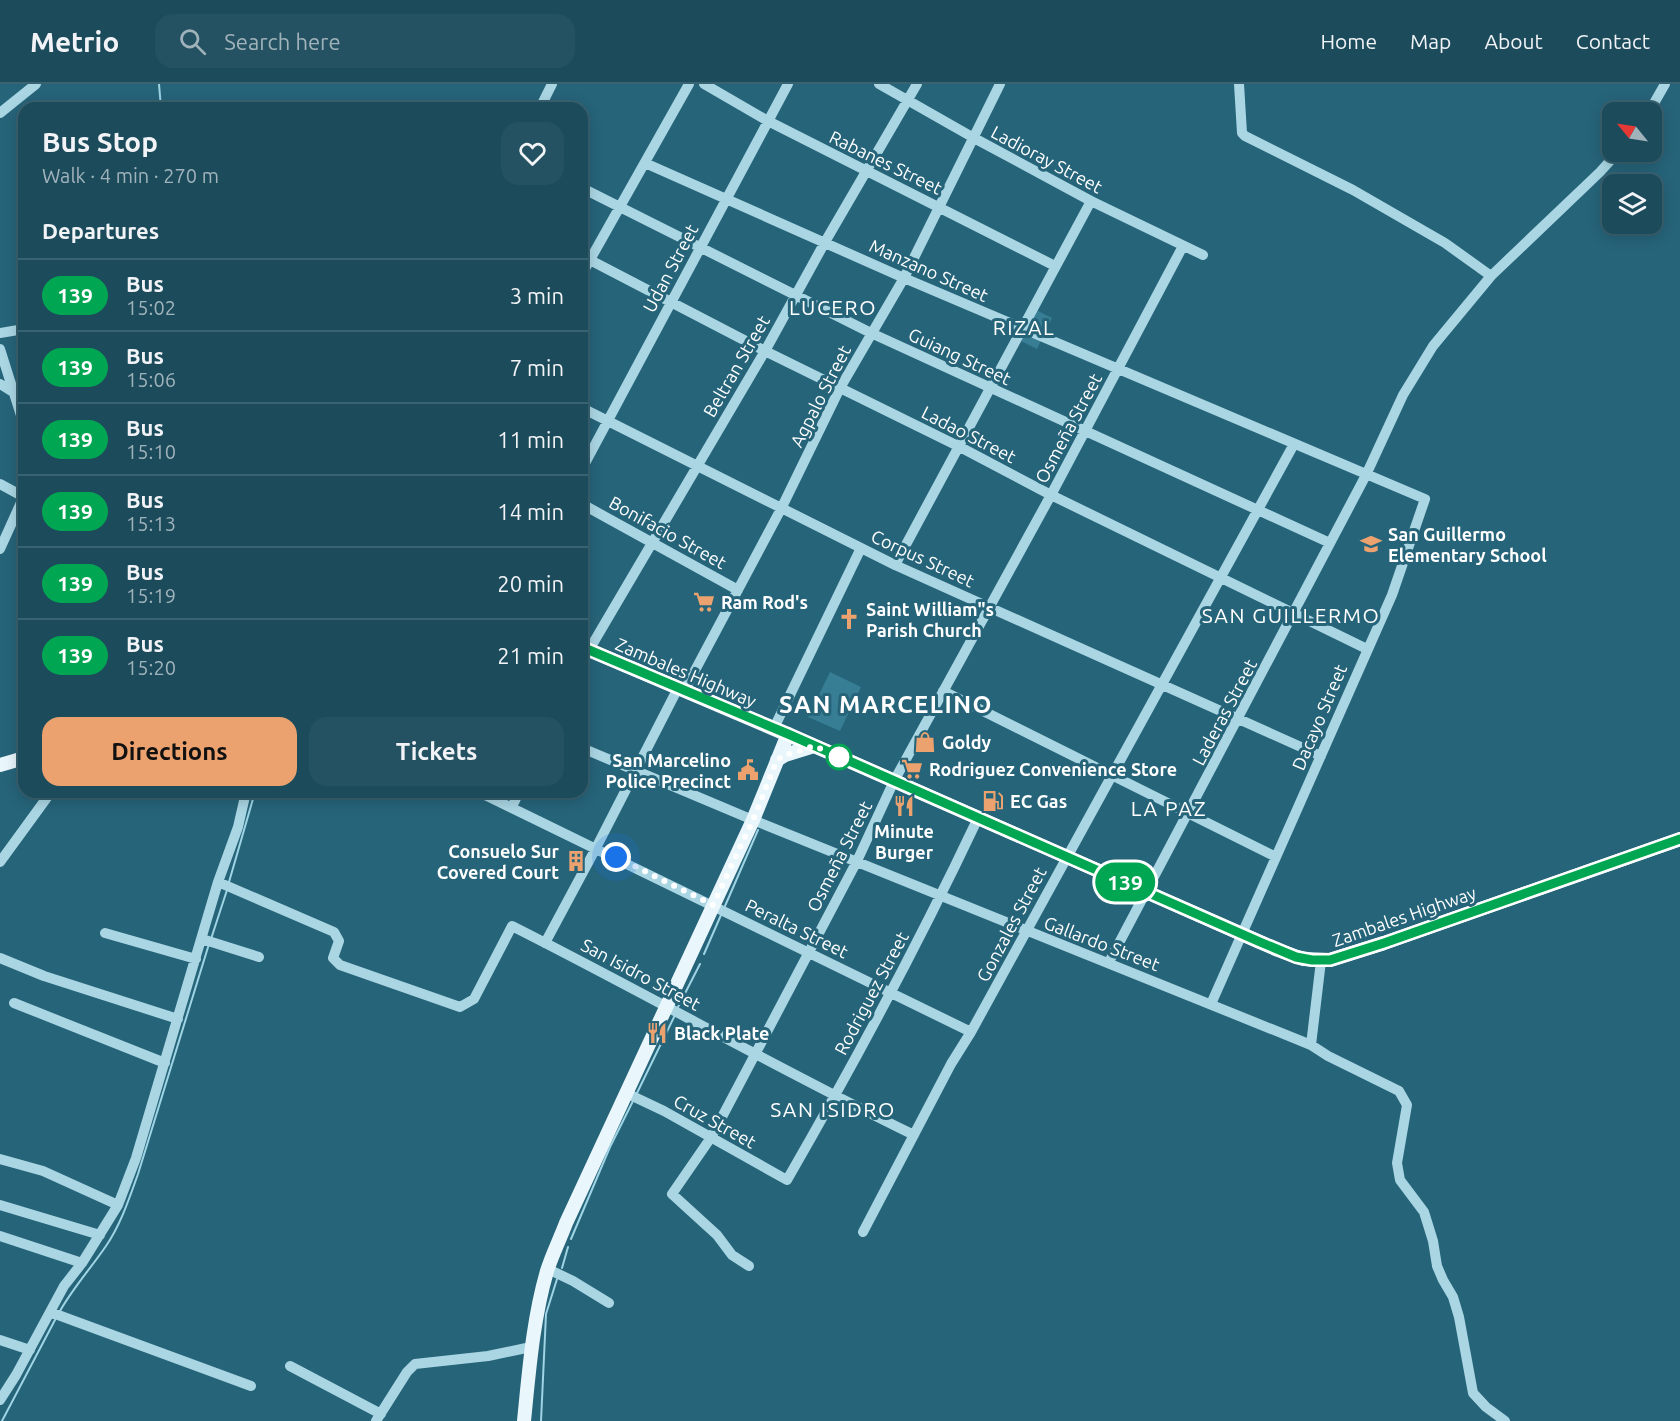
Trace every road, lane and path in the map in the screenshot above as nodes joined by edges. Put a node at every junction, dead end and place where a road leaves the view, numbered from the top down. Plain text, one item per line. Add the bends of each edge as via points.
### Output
1 (36, 84) edge
2 (552, 84) edge
3 (689, 84) edge
4 (704, 84) edge
5 (788, 84) edge
6 (879, 84) edge
7 (917, 84) edge
8 (1000, 84) edge
9 (1239, 84) edge
10 (1665, 84) edge
11 (908, 99) junction
12 (543, 102) edge
13 (1655, 102) edge
14 (0, 113) edge
15 (768, 121) junction
16 (974, 138) junction
17 (1608, 162) edge
18 (645, 163) junction
19 (866, 170) junction
20 (588, 191) edge
21 (727, 198) junction
22 (1091, 201) junction
23 (939, 206) junction
24 (618, 208) junction
25 (825, 242) junction
26 (1182, 246) junction
27 (699, 248) junction
28 (1203, 255) dead end
29 (590, 260) junction
30 (588, 264) edge
31 (1055, 266) junction
32 (1491, 276) junction
33 (904, 278) junction
34 (795, 295) junction
35 (670, 302) junction
36 (1022, 328) junction
37 (18, 330) edge
38 (0, 333) edge
39 (871, 333) junction
40 (0, 349) edge
41 (765, 351) junction
42 (1118, 369) junction
43 (0, 384) edge
44 (840, 388) junction
45 (991, 389) junction
46 (14, 392) junction
47 (18, 405) edge
48 (588, 411) edge
49 (609, 421) junction
50 (1084, 431) junction
51 (1294, 444) junction
52 (960, 447) junction
53 (588, 458) edge
54 (697, 465) junction
55 (1366, 475) junction
56 (0, 484) edge
57 (18, 494) edge
58 (1051, 495) junction
59 (588, 507) edge
60 (781, 509) junction
61 (18, 510) edge
62 (1257, 511) junction
63 (652, 543) junction
64 (1330, 543) junction
65 (861, 548) junction
66 (0, 549) edge
67 (895, 565) junction
68 (1220, 576) junction
69 (738, 590) junction
70 (988, 607) junction
71 (1293, 614) junction
72 (588, 647) edge
73 (1367, 649) junction
74 (588, 654) edge
75 (1162, 684) junction
76 (681, 689) junction
77 (944, 691) junction
78 (1238, 719) junction
79 (774, 728) junction
80 (788, 734) junction
81 (814, 746) junction
82 (588, 751) edge
83 (1321, 756) junction
84 (18, 760) edge
85 (777, 760) junction
86 (0, 765) edge
87 (635, 771) junction
88 (1112, 776) junction
89 (894, 781) junction
90 (47, 798) edge
91 (245, 798) edge
92 (492, 798) edge
93 (516, 798) edge
94 (512, 807) junction
95 (1189, 814) junction
96 (978, 818) junction
97 (753, 820) junction
98 (1680, 839) edge
99 (596, 848) junction
100 (1066, 856) junction
101 (1276, 857) junction
102 (857, 861) junction
103 (0, 862) edge
104 (224, 884) junction
105 (1146, 891) junction
106 (942, 896) junction
107 (713, 905) junction
108 (1027, 931) junction
109 (105, 933) dead end
110 (1241, 933) junction
111 (208, 941) junction
112 (544, 943) junction
113 (808, 952) junction
114 (259, 957) dead end
115 (0, 958) edge
116 (196, 958) junction
117 (1321, 961) junction
118 (1109, 962) junction
119 (892, 993) junction
120 (14, 1003) dead end
121 (1211, 1004) junction
122 (667, 1006) junction
123 (178, 1019) junction
124 (971, 1032) junction
125 (1311, 1045) junction
126 (756, 1053) junction
127 (165, 1063) junction
128 (626, 1093) junction
129 (834, 1096) junction
130 (914, 1135) junction
131 (712, 1137) junction
132 (0, 1159) edge
133 (787, 1180) joint
134 (0, 1205) edge
135 (118, 1205) junction
136 (863, 1232) dead end
137 (100, 1235) junction
138 (0, 1236) edge
139 (82, 1263) junction
140 (749, 1266) dead end
141 (548, 1269) junction
142 (609, 1303) dead end
143 (56, 1314) junction
144 (0, 1340) edge
145 (531, 1347) junction
146 (30, 1350) junction
147 (290, 1366) dead end
148 (251, 1386) dead end
149 (0, 1400) edge
150 (378, 1417) edge
151 (524, 1421) edge
152 (1505, 1421) edge

1 - 14 street
2 - 12 street
3 - 18 street
4 - 15 street, Rabanes Street
5 - 15 street, Udan Street
6 - 11 street, Ladioray Street
7 - 11 street, Beltran Street
8 - 16 street, Agpalo Street
9 - 32 street via 1245,136 1353,190 1445,243
10 - 13 street
11 - 16 street, Ladioray Street
11 - 19 street, Beltran Street
15 - 19 street, Rabanes Street
15 - 21 street, Udan Street
16 - 22 street, Ladioray Street
16 - 23 street, Agpalo Street
17 - 32 street, Laderas Street
18 - 21 street, Manzano Street
18 - 24 street
19 - 23 street, Rabanes Street
19 - 25 street, Beltran Street
20 - 24 street, Guiang Street
21 - 25 street, Manzano Street
21 - 27 street, Udan Street
22 - 26 street, Ladioray Street
22 - 31 street
23 - 31 street, Rabanes Street
23 - 33 street, Agpalo Street
24 - 27 street, Guiang Street
24 - 29 street
25 - 33 street, Manzano Street
25 - 34 street, Beltran Street
26 - 28 street, Ladioray Street
26 - 42 street, Osmeña Street
27 - 34 street, Guiang Street
27 - 35 street, Udan Street
29 - 30 street
29 - 35 street, Ladao Street
31 - 36 street
32 - 55 street, Laderas Street via 1433,346 1403,395
33 - 36 street, Manzano Street
33 - 39 street, Agpalo Street
34 - 39 street, Guiang Street
34 - 41 street, Beltran Street
35 - 41 street, Ladao Street
35 - 49 street, Udan Street
36 - 42 street, Manzano Street
36 - 45 street
37 - 38 street
39 - 44 street, Agpalo Street
39 - 45 street, Guiang Street
40 - 46 street
41 - 44 street, Ladao Street
41 - 54 street, Beltran Street
42 - 50 street, Osmeña Street
42 - 51 street, Manzano Street
43 - 46 street
44 - 52 street, Ladao Street
44 - 60 street, Agpalo Street
45 - 50 street, Guiang Street
45 - 52 street
46 - 47 street
48 - 49 street, Corpus Street
49 - 53 street, Udan Street
49 - 54 street, Corpus Street
50 - 58 street, Osmeña Street
50 - 62 street, Guiang Street
51 - 55 street, Manzano Street
51 - 62 street, Gonzales Street
52 - 58 street, Ladao Street
52 - 67 street
54 - 60 street, Corpus Street
54 - 63 street, Beltran Street
55 - 64 street, Laderas Street
55 - 73 street, Dacayo Street via 1425,500 1392,595
56 - 57 street
58 - 68 street, Ladao Street
58 - 70 street, Osmeña Street
59 - 63 street, Bonifacio Street
60 - 65 street, Corpus Street
60 - 69 street, Agpalo Street
61 - 66 street
62 - 64 street, Guiang Street
62 - 68 street, Gonzales Street
63 - 69 street, Bonifacio Street
63 - 72 street, Beltran Street
64 - 71 street, Laderas Street
65 - 67 street, Corpus Street
65 - 79 street
67 - 70 street, Corpus Street
68 - 71 street, Ladao Street
68 - 75 street, Gonzales Street
69 - 76 street, Agpalo Street
70 - 75 street, Corpus Street
70 - 77 street, Osmeña Street
71 - 73 street, Ladao Street
71 - 78 street, Laderas Street
73 - 83 street, Dacayo Street
74 - 76 main road, Zambales Highway
75 - 78 street, Corpus Street
75 - 88 street, Gonzales Street
76 - 79 main road, Zambales Highway
76 - 87 street, Agpalo Street
77 - 88 street
77 - 89 street, Osmeña Street
78 - 83 street, Corpus Street
78 - 95 street, Laderas Street
79 - 80 main road, Zambales Highway
80 - 81 main road, Zambales Highway
80 - 85 main road
81 - 85 main road
81 - 89 main road, Zambales Highway
82 - 87 street, Gallardo Street
83 - 101 street, Dacayo Street
84 - 86 main road
85 - 97 main road
87 - 97 street, Gallardo Street
87 - 99 street, Agpalo Street
88 - 95 street
88 - 100 street, Gonzales Street
89 - 96 main road, Zambales Highway
89 - 102 street, Osmeña Street
90 - 103 street
91 - 104 street
92 - 94 street, Peralta Street
93 - 94 street
94 - 99 street, Peralta Street
95 - 101 street
95 - 105 street, Laderas Street
96 - 100 main road, Zambales Highway
96 - 106 street, Rodriguez Street
97 - 102 street, Gallardo Street
97 - 107 main road
98 - 117 main road, Zambales Highway via 1384,943
99 - 107 street, Peralta Street
99 - 112 street, Agpalo Street
100 - 105 main road, Zambales Highway
100 - 108 street, Gonzales Street
101 - 110 street, Dacayo Street
102 - 106 street, Gallardo Street
102 - 113 street, Osmeña Street
104 - 111 street
104 - 112 street, San Isidro Street via 334,932 339,941 333,958 340,965 460,1007 474,999 512,926
105 - 110 main road, Zambales Highway
105 - 118 street, Laderas Street
106 - 108 street, Gallardo Street
106 - 119 street, Rodriguez Street
107 - 113 street, Peralta Street
107 - 122 main road
108 - 118 street, Gallardo Street
108 - 124 street, Gonzales Street
109 - 116 street
110 - 117 main road, Zambales Highway via 1296,957
110 - 121 street, Dacayo Street
111 - 114 street
111 - 116 street
112 - 122 street, San Isidro Street
113 - 119 street, Peralta Street
113 - 126 street, Osmeña Street
115 - 123 street
116 - 123 street
117 - 125 street
118 - 121 street, Gallardo Street
119 - 124 street, Peralta Street
119 - 129 street, Rodriguez Street
120 - 127 street
121 - 125 street, Gallardo Street
122 - 126 street, San Isidro Street
122 - 128 main road
123 - 127 street
124 - 130 street, Gonzales Street
125 - 152 street, Gallardo Street via 1399,1091 1407,1105 1397,1163 1400,1180 1424,1212 1434,1240 1437,1266 1459,1317 1473,1393
126 - 129 street, San Isidro Street
126 - 131 street, Osmeña Street
127 - 135 street
128 - 131 street, Cruz Street
128 - 141 main road
129 - 130 street, San Isidro Street
129 - 133 street, Rodriguez Street
130 - 136 street, Gonzales Street
131 - 133 street, Cruz Street
131 - 140 street, Osmeña Street via 672,1194 717,1235 732,1255
132 - 135 street via 43,1171
134 - 137 street
135 - 137 street
137 - 139 street
138 - 139 street
139 - 143 street via 64,1286
141 - 142 street
141 - 145 main road
143 - 146 street
143 - 148 street
144 - 146 street
145 - 150 street via 415,1364
145 - 151 main road
146 - 149 street
147 - 150 street

